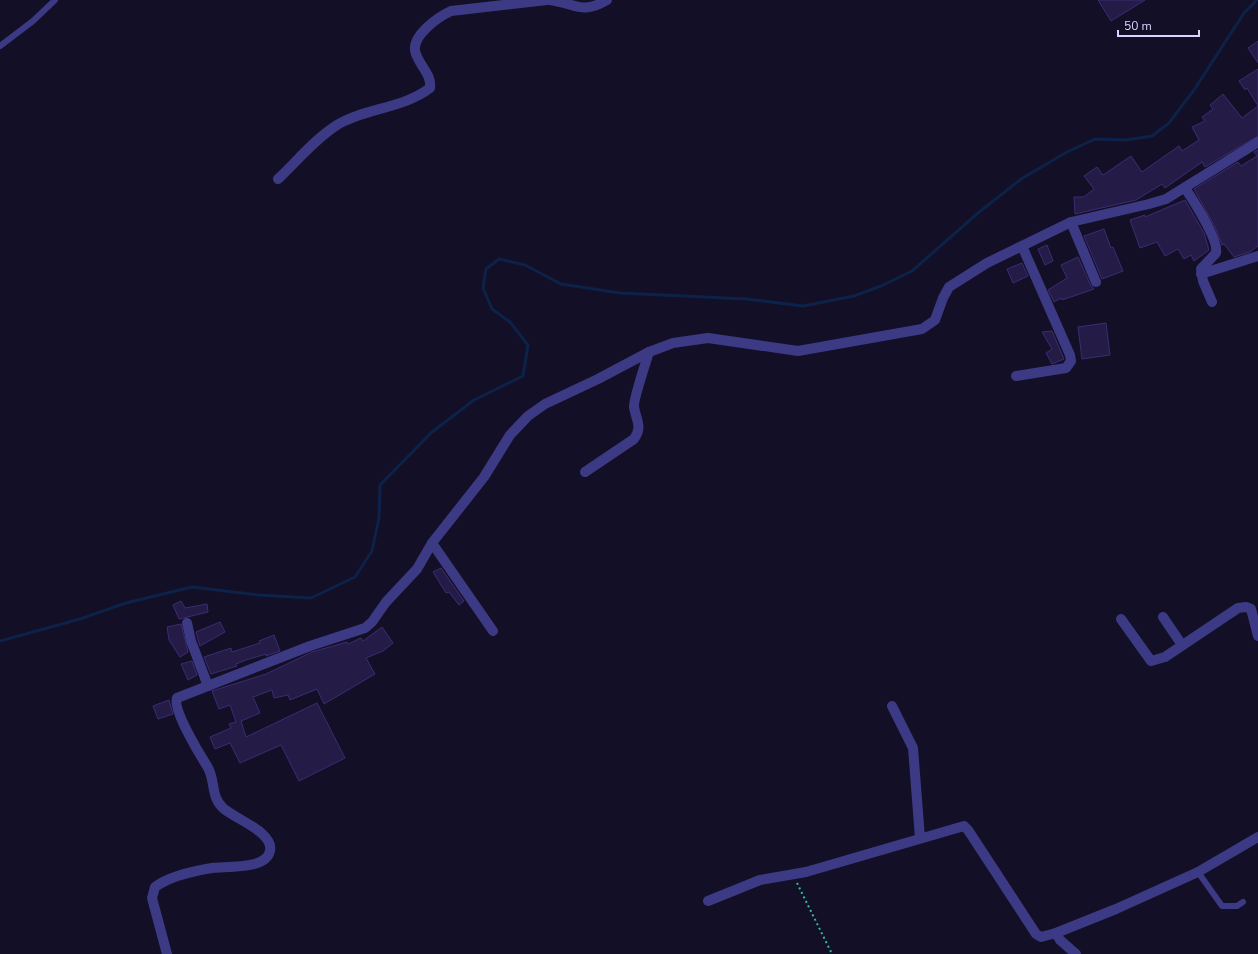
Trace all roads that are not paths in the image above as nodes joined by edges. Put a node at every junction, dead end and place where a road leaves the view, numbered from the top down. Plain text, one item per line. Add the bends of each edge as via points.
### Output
1 (55, 0) edge
2 (548, 0) edge
3 (607, 0) edge
4 (0, 46) edge
5 (1258, 142) edge
6 (278, 179) dead end
7 (1185, 188) junction
8 (1071, 222) junction
9 (1022, 246) junction
10 (1258, 256) edge
11 (1201, 274) junction
12 (1096, 282) dead end
13 (1212, 302) dead end
14 (649, 352) junction
15 (1016, 376) dead end
16 (585, 472) dead end
17 (432, 542) junction
18 (1163, 617) dead end
19 (1121, 619) dead end
20 (187, 623) dead end
21 (493, 631) dead end
22 (1258, 636) edge
23 (1182, 645) junction
24 (208, 686) junction
25 (892, 706) dead end
26 (1258, 836) edge
27 (920, 838) junction
28 (1198, 872) junction
29 (708, 901) dead end
30 (1243, 902) dead end
31 (1056, 933) junction
32 (167, 954) edge
33 (1076, 954) edge

1 - 4 lane
2 - 3 street via 589,8
2 - 6 street via 451,11 439,17 430,24 415,47 415,53 431,82 430,88 406,101 338,125
5 - 7 street
7 - 8 street via 1166,199 1150,204
7 - 11 street via 1200,212 1216,251 1201,269
8 - 9 street
8 - 12 street
9 - 14 street via 968,274 949,287 934,320 922,329 798,351 708,338 673,343
9 - 15 street via 1071,361 1066,368
10 - 11 street
11 - 13 street
14 - 16 street via 634,406 639,423 638,434
14 - 17 street via 545,404 528,416 510,435 484,477
17 - 21 street
17 - 24 street via 417,569 365,628 310,646
18 - 23 street
19 - 23 street via 1151,661 1165,657
20 - 24 street
22 - 23 street via 1251,609 1246,607 1238,608
24 - 32 street via 180,696 176,704 187,731 209,770 216,799 235,818 267,838 270,852 263,860 247,866 212,868 166,880 155,887 152,898
25 - 27 street via 913,748
26 - 28 street
27 - 29 street via 793,875 760,880
27 - 31 street via 964,826 1036,934 1040,937
28 - 30 lane via 1222,906 1237,906
28 - 31 street
31 - 33 street

